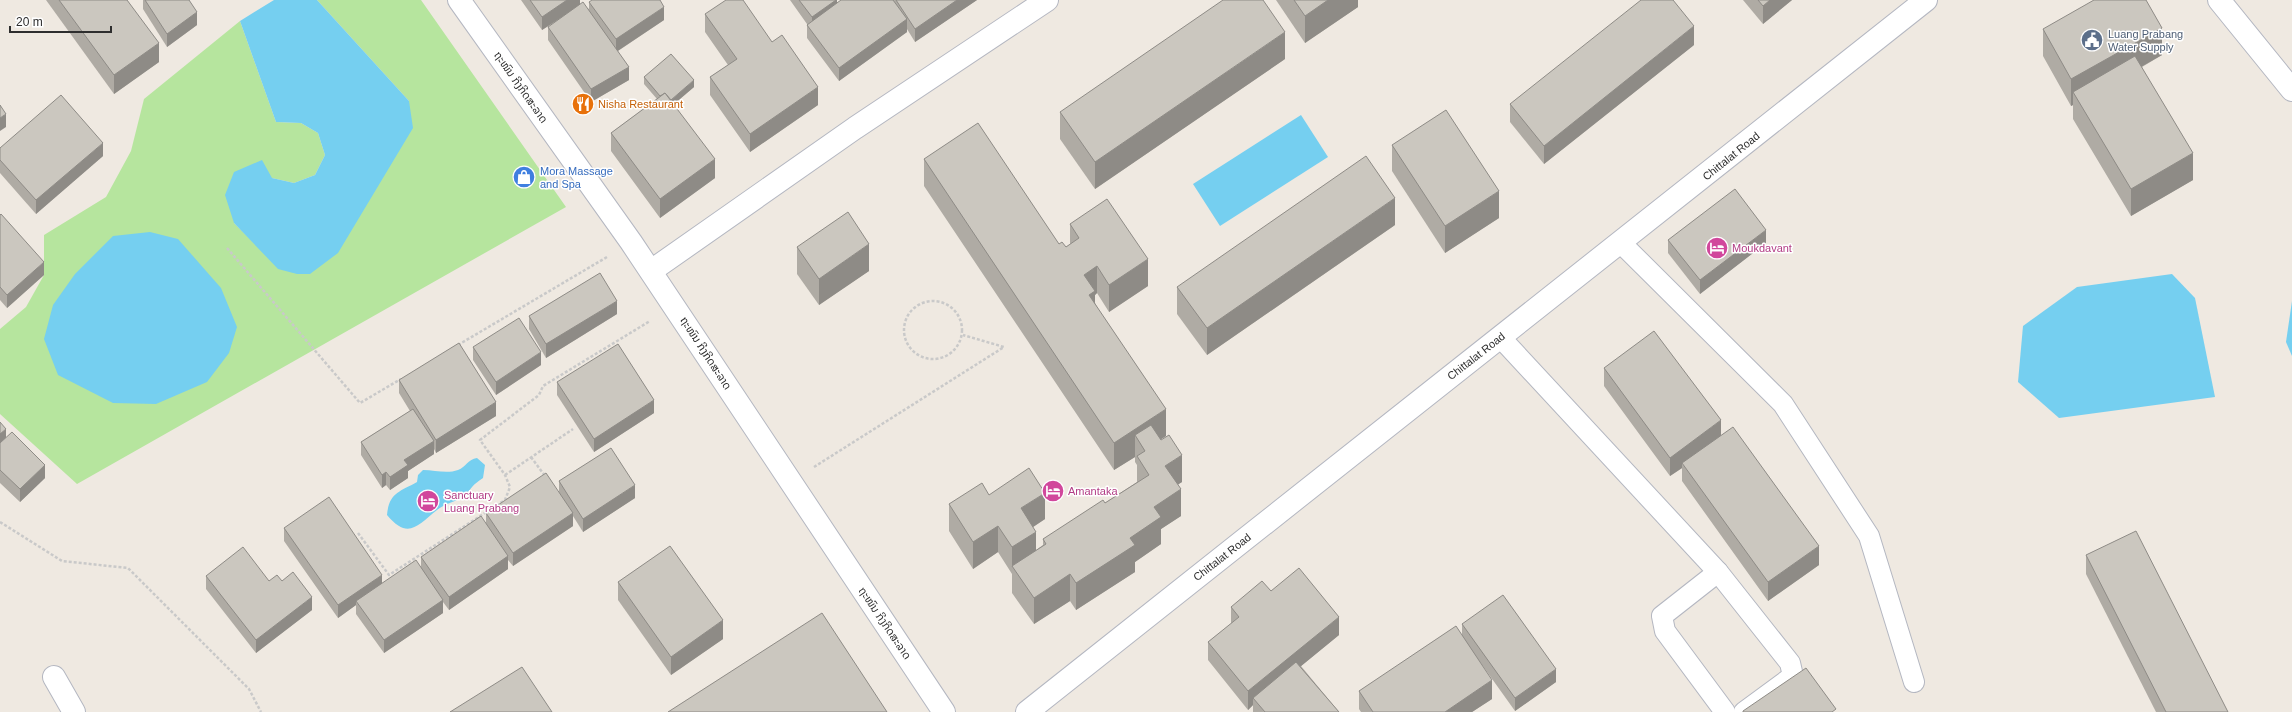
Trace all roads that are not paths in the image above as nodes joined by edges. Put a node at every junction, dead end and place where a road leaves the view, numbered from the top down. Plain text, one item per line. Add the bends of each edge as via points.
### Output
1 (459, 0) edge
2 (1926, 0) edge
3 (2220, 0) edge
4 (1040, 2) edge
5 (2292, 90) edge
6 (1622, 244) junction
7 (651, 271) junction
8 (1500, 337) junction
9 (1718, 572) junction
10 (54, 677) dead end
11 (1914, 682) dead end
12 (74, 712) edge
13 (944, 712) edge
14 (1027, 712) edge
15 (1725, 712) edge
16 (1744, 712) edge

1 - 7 street, ຖະໜົນ ກິງກິດສະລາດ
2 - 6 street, Chittalat Road
3 - 5 street
4 - 7 street
6 - 8 street, Chittalat Road
6 - 11 lane via 1783,404 1869,536
7 - 13 street, ຖະໜົນ ກິງກິດສະລາດ
8 - 9 lane
8 - 14 street, Chittalat Road
9 - 15 lane via 1662,616 1665,631
9 - 16 lane via 1790,663 1792,676
10 - 12 street

